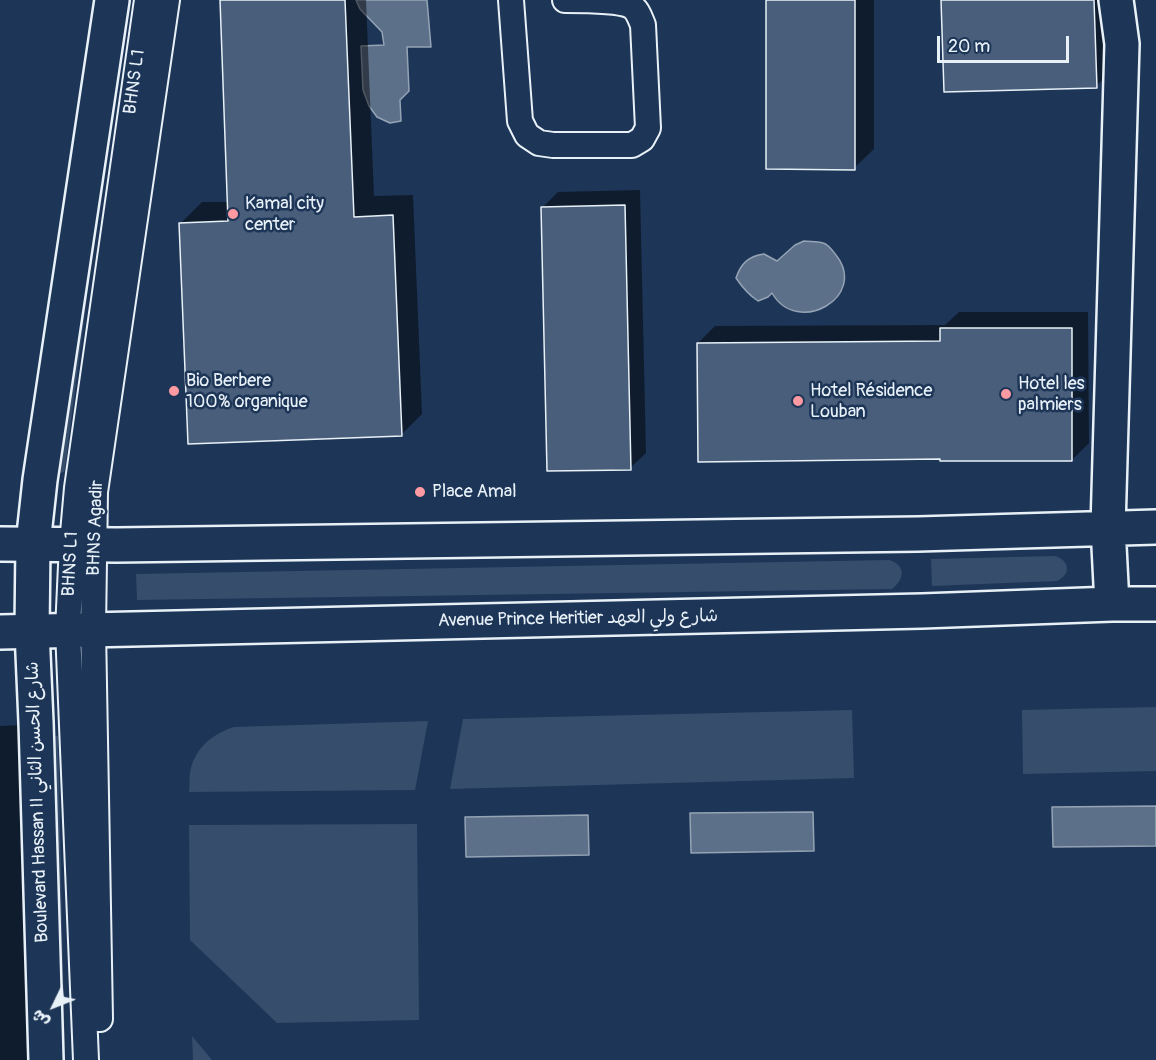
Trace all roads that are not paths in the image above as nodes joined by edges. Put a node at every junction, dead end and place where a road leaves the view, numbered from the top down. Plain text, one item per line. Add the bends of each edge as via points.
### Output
1 (112, 0) edge
2 (147, 0) edge
3 (167, 0) edge
4 (512, 0) edge
5 (565, 0) edge
6 (1116, 0) edge
7 (1108, 527) junction
8 (1156, 527) edge
9 (0, 544) edge
10 (33, 544) junction
11 (83, 544) junction
12 (1112, 604) junction
13 (1156, 604) edge
14 (80, 629) junction
15 (32, 631) junction
16 (0, 632) edge
17 (46, 1060) edge
18 (86, 1060) edge
19 (101, 1060) edge

1 - 10 street
2 - 11 lane, BHNS L1 via 77,488
3 - 11 lane, BHNS Agadir via 95,492
4 - 5 lane via 520,122 527,135 538,143 553,145 632,145 642,139 648,128 643,25 639,14 620,2
6 - 7 street via 1122,44
7 - 8 street
7 - 11 street via 918,534
7 - 12 street
9 - 10 street
10 - 11 street
10 - 15 street, Boulevard Hassan II شارع الحسن الثاني
11 - 14 lane, BHNS Agadir
12 - 13 street, Avenue Prince Heritier شارع ولي العهد
12 - 14 street, Avenue Prince Heritier شارع ولي العهد
14 - 15 street, Avenue Prince Heritier شارع ولي العهد
14 - 18 lane
14 - 19 lane, BHNS Agadir
15 - 16 street, Avenue Prince Heritier شارع ولي العهد
15 - 17 street, Boulevard Hassan II شارع الحسن الثاني

